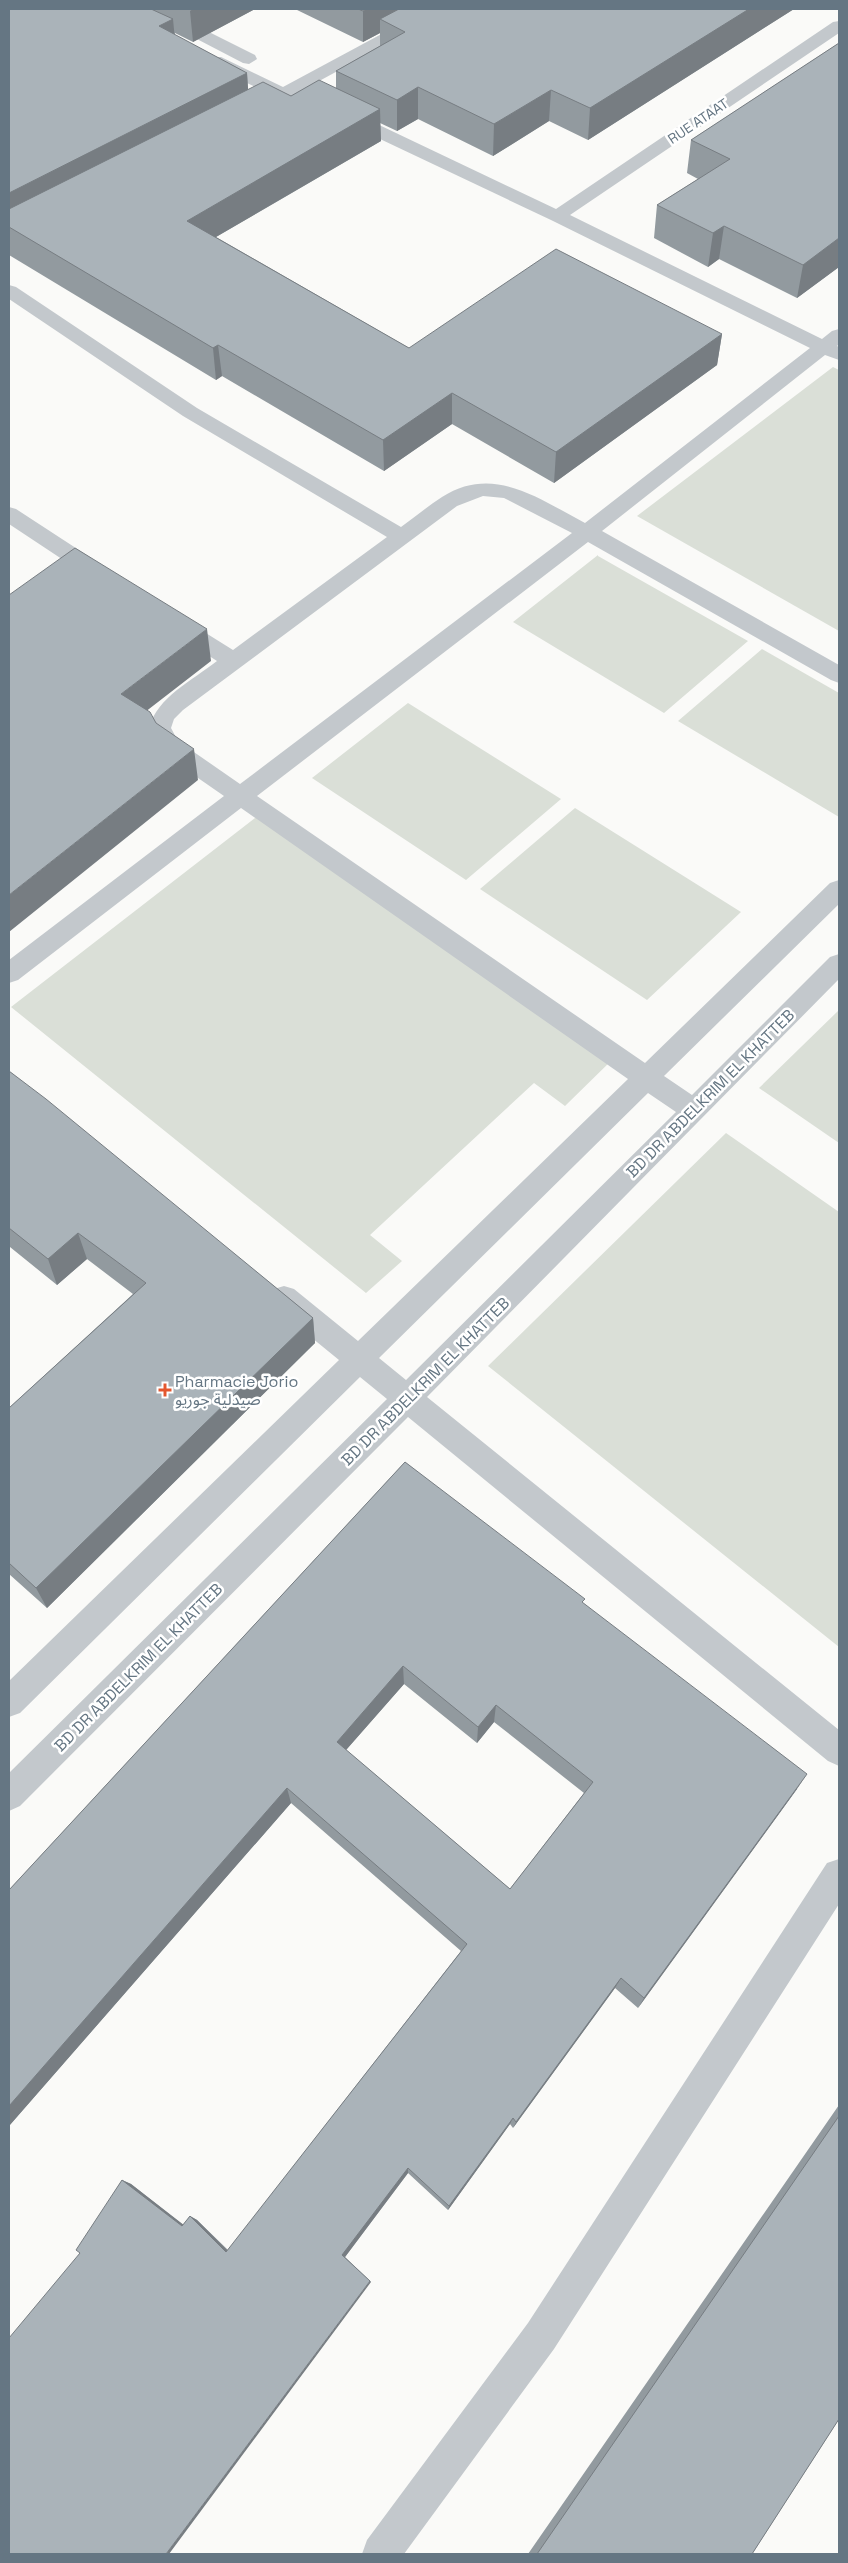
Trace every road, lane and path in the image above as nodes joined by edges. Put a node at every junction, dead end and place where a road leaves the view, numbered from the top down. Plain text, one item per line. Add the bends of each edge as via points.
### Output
1 (151, 9) edge
2 (440, 9) edge
3 (839, 26) edge
4 (204, 56) edge
5 (301, 86) junction
6 (283, 94) junction
7 (257, 108) edge
8 (330, 108) edge
9 (557, 216) junction
10 (9, 291) edge
11 (834, 346) edge
12 (9, 514) edge
13 (586, 532) junction
14 (401, 536) junction
15 (116, 585) edge
16 (158, 612) edge
17 (233, 661) junction
18 (839, 675) edge
19 (240, 797) junction
20 (839, 889) edge
21 (839, 964) edge
22 (9, 972) edge
23 (646, 1079) junction
24 (693, 1110) junction
25 (268, 1285) edge
26 (359, 1360) junction
27 (408, 1398) junction
28 (9, 1702) edge
29 (839, 1750) edge
30 (9, 1795) edge
31 (839, 1875) edge
32 (381, 2554) edge

1 - 5 street
2 - 5 street
3 - 9 street, RUE ATAAT
4 - 6 street
5 - 6 street
6 - 7 street
8 - 9 street
9 - 11 street
10 - 14 street via 190,412
11 - 13 street
12 - 15 street
13 - 14 street via 511,493 483,489 450,501
13 - 18 street
13 - 19 street
14 - 17 street
16 - 17 street
17 - 19 street via 175,704 163,716 160,728 170,747
19 - 22 street
19 - 23 street
20 - 23 street
21 - 24 street, BD DR ABDELKRIM EL KHATTEB
23 - 24 street
23 - 26 street
24 - 27 street, BD DR ABDELKRIM EL KHATTEB
25 - 26 street
26 - 27 street
26 - 28 street
27 - 29 street
27 - 30 street, BD DR ABDELKRIM EL KHATTEB
31 - 32 street via 541,2336

